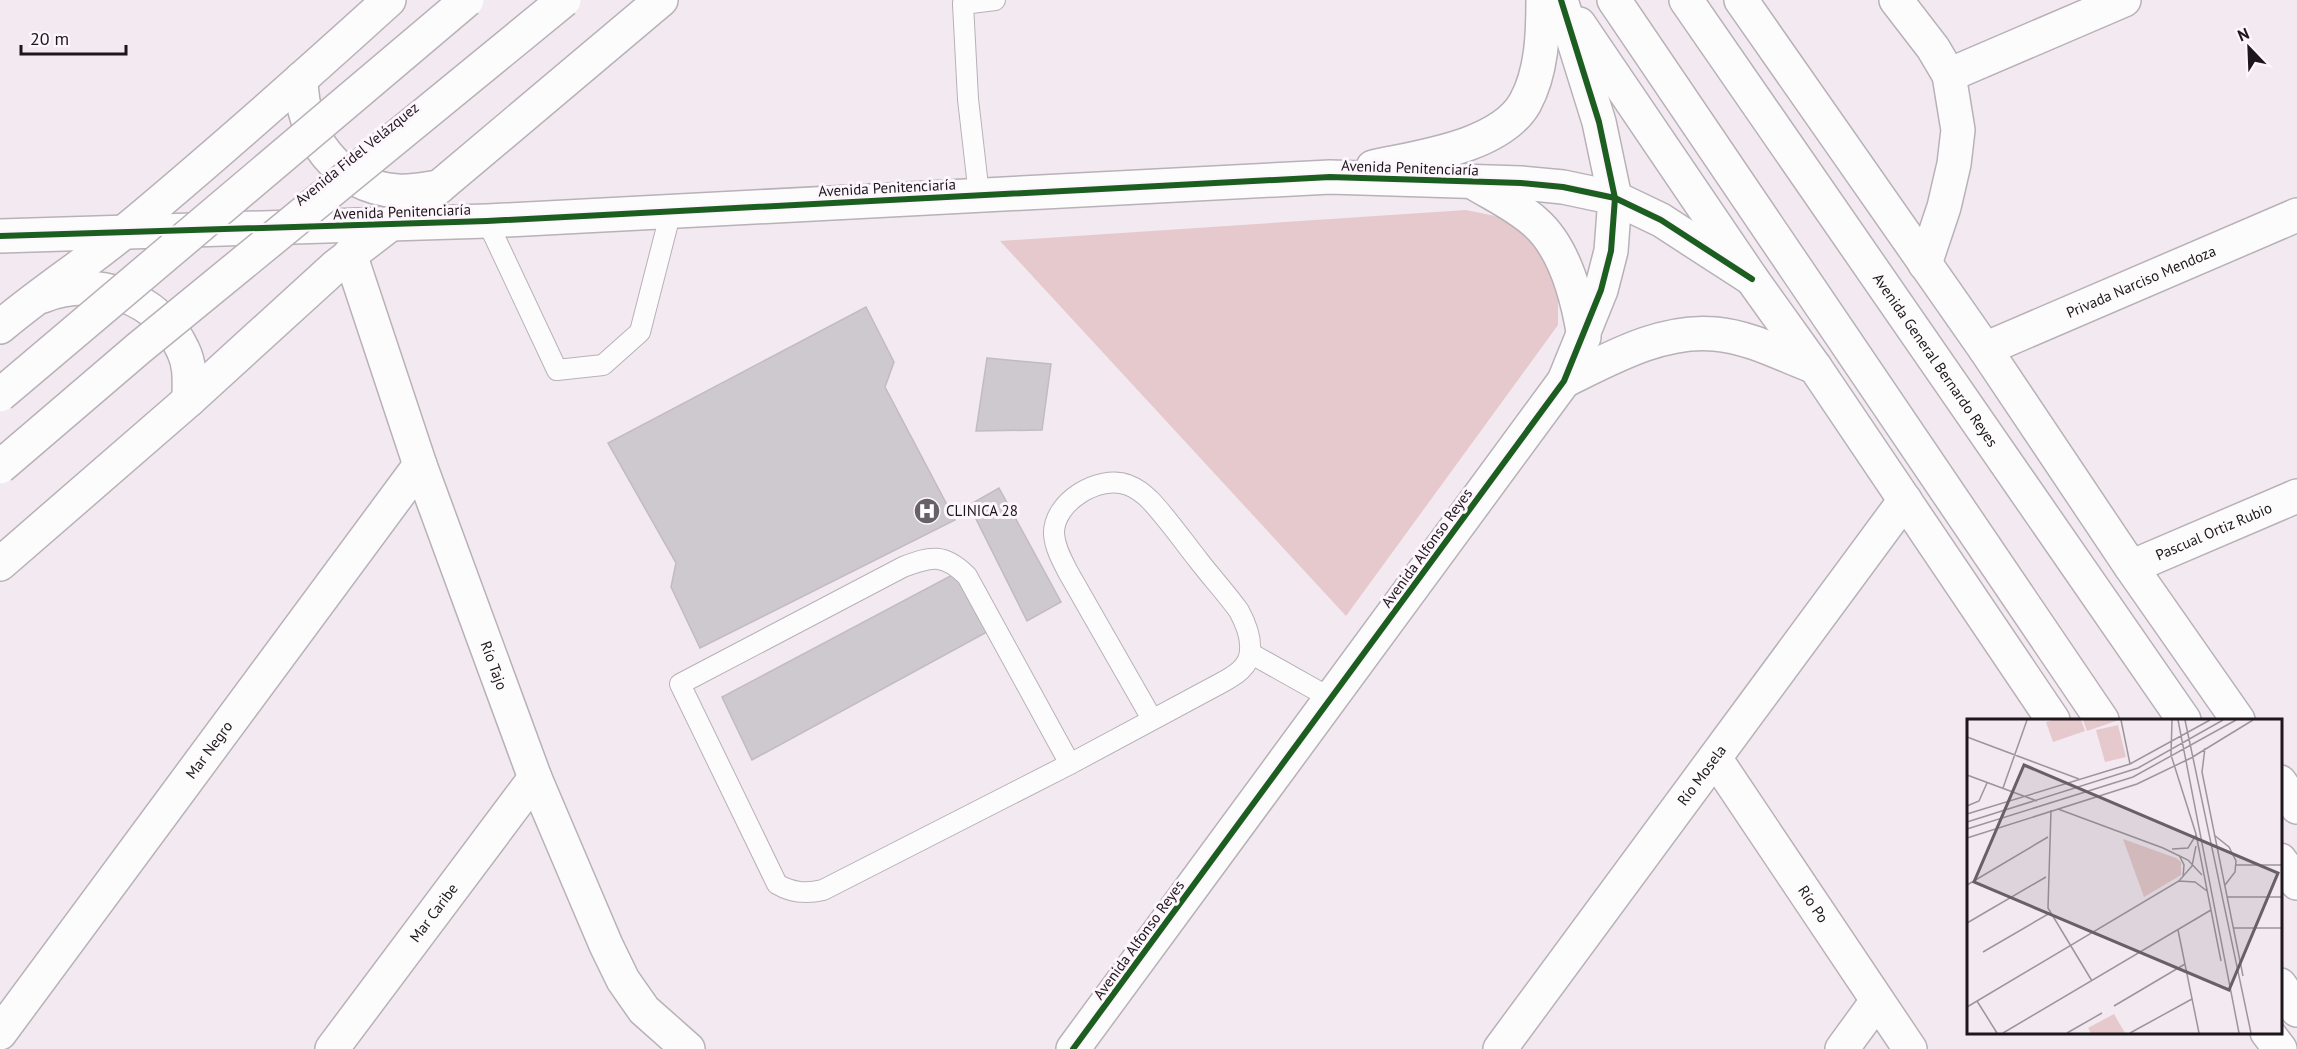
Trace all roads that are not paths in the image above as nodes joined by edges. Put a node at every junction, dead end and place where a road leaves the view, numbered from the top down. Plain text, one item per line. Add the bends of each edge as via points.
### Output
1 (389, 0) edge
2 (467, 0) edge
3 (564, 0) edge
4 (661, 0) edge
5 (995, 0) edge
6 (1543, 0) edge
7 (1562, 0) edge
8 (1614, 0) edge
9 (1686, 0) edge
10 (1741, 0) edge
11 (1896, 0) edge
12 (2124, 0) edge
13 (965, 2) edge
14 (1949, 75) junction
15 (301, 79) junction
16 (1330, 177) junction
17 (1474, 183) junction
18 (439, 187) junction
19 (979, 195) junction
20 (1615, 198) junction
21 (671, 212) junction
22 (2297, 215) edge
23 (487, 221) junction
24 (393, 224) junction
25 (122, 233) junction
26 (0, 236) edge
27 (350, 254) junction
28 (1925, 264) junction
29 (1752, 279) junction
30 (32, 300) junction
31 (0, 327) edge
32 (1584, 337) junction
33 (1985, 349) junction
34 (1815, 367) junction
35 (1564, 381) junction
36 (0, 396) edge
37 (189, 400) junction
38 (420, 465) junction
39 (0, 467) edge
40 (2297, 495) edge
41 (1905, 500) junction
42 (0, 564) edge
43 (2131, 567) junction
44 (1250, 653) junction
45 (1332, 699) junction
46 (1152, 719) junction
47 (2052, 719) edge
48 (2101, 719) edge
49 (2183, 719) edge
50 (2237, 719) edge
51 (1715, 758) junction
52 (1070, 764) junction
53 (535, 778) junction
54 (2282, 785) edge
55 (2297, 807) edge
56 (2282, 863) edge
57 (2297, 883) edge
58 (2282, 988) edge
59 (1877, 1001) junction
60 (2297, 1010) edge
61 (0, 1033) edge
62 (2269, 1034) edge
63 (680, 1047) edge
64 (332, 1049) edge
65 (1073, 1049) edge
66 (1500, 1049) edge
67 (1842, 1049) edge
68 (1910, 1049) edge
69 (2280, 1049) edge

1 - 15 main road
2 - 36 main road, bridge
3 - 39 main road, Avenida Fidel Velázquez, bridge via 139,348
4 - 18 main road
5 - 13 lane
6 - 16 main road, Avenida Penitenciaría via 1538,68 1525,103 1514,117 1460,146
7 - 20 main road, Avenida Alfonso Reyes via 1599,122
7 - 29 main road
8 - 48 main road
9 - 49 main road, Avenida General Bernardo Reyes
10 - 28 main road
11 - 14 main road
12 - 14 main road
13 - 19 lane via 968,99
14 - 28 main road via 1957,141 1944,207
15 - 18 main road via 303,106 311,132 332,161 346,172 378,188 396,191
15 - 25 main road
16 - 17 main road, Avenida Penitenciaría
16 - 19 main road, Avenida Penitenciaría
17 - 20 main road, Avenida Penitenciaría via 1563,187
17 - 32 main road via 1518,208 1551,241 1574,288
18 - 24 main road
19 - 21 main road, Avenida Penitenciaría
20 - 29 main road, Avenida Penitenciaría via 1671,226
20 - 32 main road, Avenida Alfonso Reyes via 1611,251
21 - 23 main road, Avenida Penitenciaría
21 - 23 lane via 640,332 603,365 557,370
22 - 33 main road, Privada Narciso Mendoza
23 - 24 main road, Avenida Penitenciaría
24 - 25 main road, Avenida Penitenciaría
24 - 27 main road
25 - 26 main road, Avenida Penitenciaría
25 - 30 main road
27 - 37 main road
27 - 38 main road, Río Tajo
28 - 33 main road
29 - 34 main road
30 - 31 main road
30 - 37 main road via 81,287 106,289 152,310 170,328 183,350 189,369
32 - 35 main road, Avenida Alfonso Reyes
33 - 43 main road
34 - 35 main road, Avenida Alfonso Reyes via 1749,341 1716,334 1688,334 1652,341
34 - 41 main road
35 - 45 main road, Avenida Alfonso Reyes
37 - 42 main road
38 - 53 main road, Río Tajo
38 - 61 main road, Mar Negro
40 - 43 main road, Pascual Ortiz Rubio
41 - 47 main road
41 - 51 main road, Río Mosela
43 - 50 main road
44 - 45 lane
44 - 46 lane via 1244,668 1234,676
44 - 46 lane via 1239,612 1150,500 1128,484 1112,482 1080,493 1064,506 1056,520 1056,548
45 - 65 main road, Avenida Alfonso Reyes
46 - 52 lane
51 - 59 main road, Río Po
51 - 66 main road, Río Mosela
52 - 52 lane via 823,890 787,890 771,876 680,684 903,567 925,559 942,559 967,576
53 - 63 main road, Río Tajo via 623,980 644,1010
53 - 64 main road, Mar Caribe
54 - 55 main road
56 - 57 main road
58 - 60 main road
59 - 67 main road
59 - 68 main road, Río Po
62 - 69 main road

